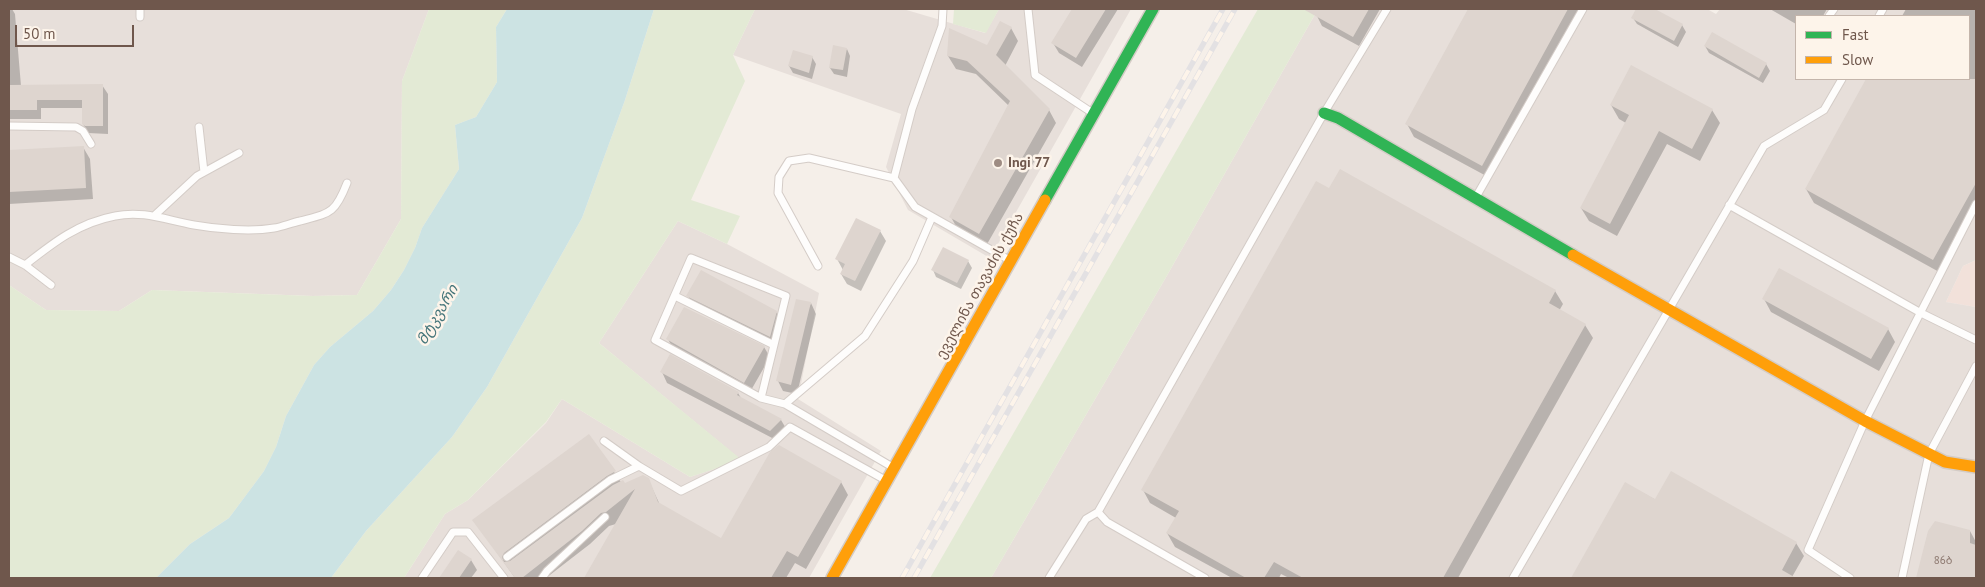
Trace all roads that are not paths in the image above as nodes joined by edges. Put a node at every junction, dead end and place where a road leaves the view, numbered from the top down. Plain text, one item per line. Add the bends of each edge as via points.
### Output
1 (943, 9) edge
2 (1028, 9) edge
3 (1153, 9) edge
4 (1387, 9) edge
5 (1583, 9) edge
6 (1841, 80) edge
7 (1324, 113) junction
8 (1094, 114) junction
9 (9, 126) edge
10 (199, 127) dead end
11 (91, 144) dead end
12 (239, 153) dead end
13 (204, 172) junction
14 (894, 178) junction
15 (347, 184) dead end
16 (1475, 199) junction
17 (1976, 204) edge
18 (1729, 205) junction
19 (155, 215) junction
20 (932, 217) junction
21 (9, 257) edge
22 (1011, 261) junction
23 (25, 265) junction
24 (818, 266) dead end
25 (51, 285) dead end
26 (675, 296) junction
27 (1669, 308) junction
28 (1921, 313) junction
29 (1976, 340) edge
30 (774, 346) junction
31 (1976, 366) edge
32 (761, 398) junction
33 (785, 404) junction
34 (1865, 421) junction
35 (604, 441) dead end
36 (1930, 454) junction
37 (639, 466) junction
38 (1976, 467) edge
39 (894, 468) junction
40 (887, 481) junction
41 (1098, 512) junction
42 (605, 517) dead end
43 (507, 557) dead end
44 (1197, 576) edge
45 (422, 578) edge
46 (504, 578) edge
47 (542, 578) edge
48 (832, 578) edge
49 (1049, 578) edge
50 (1205, 578) edge
51 (1513, 578) edge
52 (1850, 578) edge
53 (1902, 578) edge

1 - 14 lane via 942,26 912,109
2 - 8 lane via 1035,75
3 - 8 street, ეველინა თავაძის ქუჩა
4 - 7 lane
5 - 16 lane
6 - 18 lane via 1824,110 1764,146
7 - 16 street via 1338,118
7 - 41 lane
8 - 22 street, ეველინა თავაძის ქუჩა
9 - 11 lane via 76,127 84,131
10 - 13 lane
12 - 13 lane
13 - 19 lane
14 - 20 lane via 914,207
14 - 24 lane via 809,158 789,161 779,177 778,193
15 - 19 lane via 339,203 332,209 273,228 219,229
16 - 27 street
17 - 28 lane
18 - 27 lane
18 - 28 lane
19 - 23 lane via 114,216 88,225 66,234
20 - 22 lane
20 - 33 lane via 913,260 865,336
21 - 23 lane
22 - 39 street, ეველინა თავაძის ქუჩა
23 - 25 lane
26 - 30 lane
26 - 30 lane via 691,258 786,296
26 - 32 lane via 655,340
27 - 34 street
27 - 51 lane
28 - 29 lane
28 - 34 lane
30 - 32 lane
31 - 36 lane
32 - 33 lane
33 - 39 lane
34 - 36 street
34 - 52 lane via 1808,550
35 - 37 lane
36 - 38 street via 1945,462
36 - 53 lane
37 - 40 lane via 681,491 769,447 790,427
37 - 43 lane via 610,480
39 - 40 street, ეველინა თავაძის ქუჩა
40 - 48 street, ეველინა თავაძის ქუჩა
41 - 44 lane via 1107,522
41 - 49 lane via 1086,519
42 - 47 lane
44 - 50 lane
45 - 46 lane via 452,532 468,532

